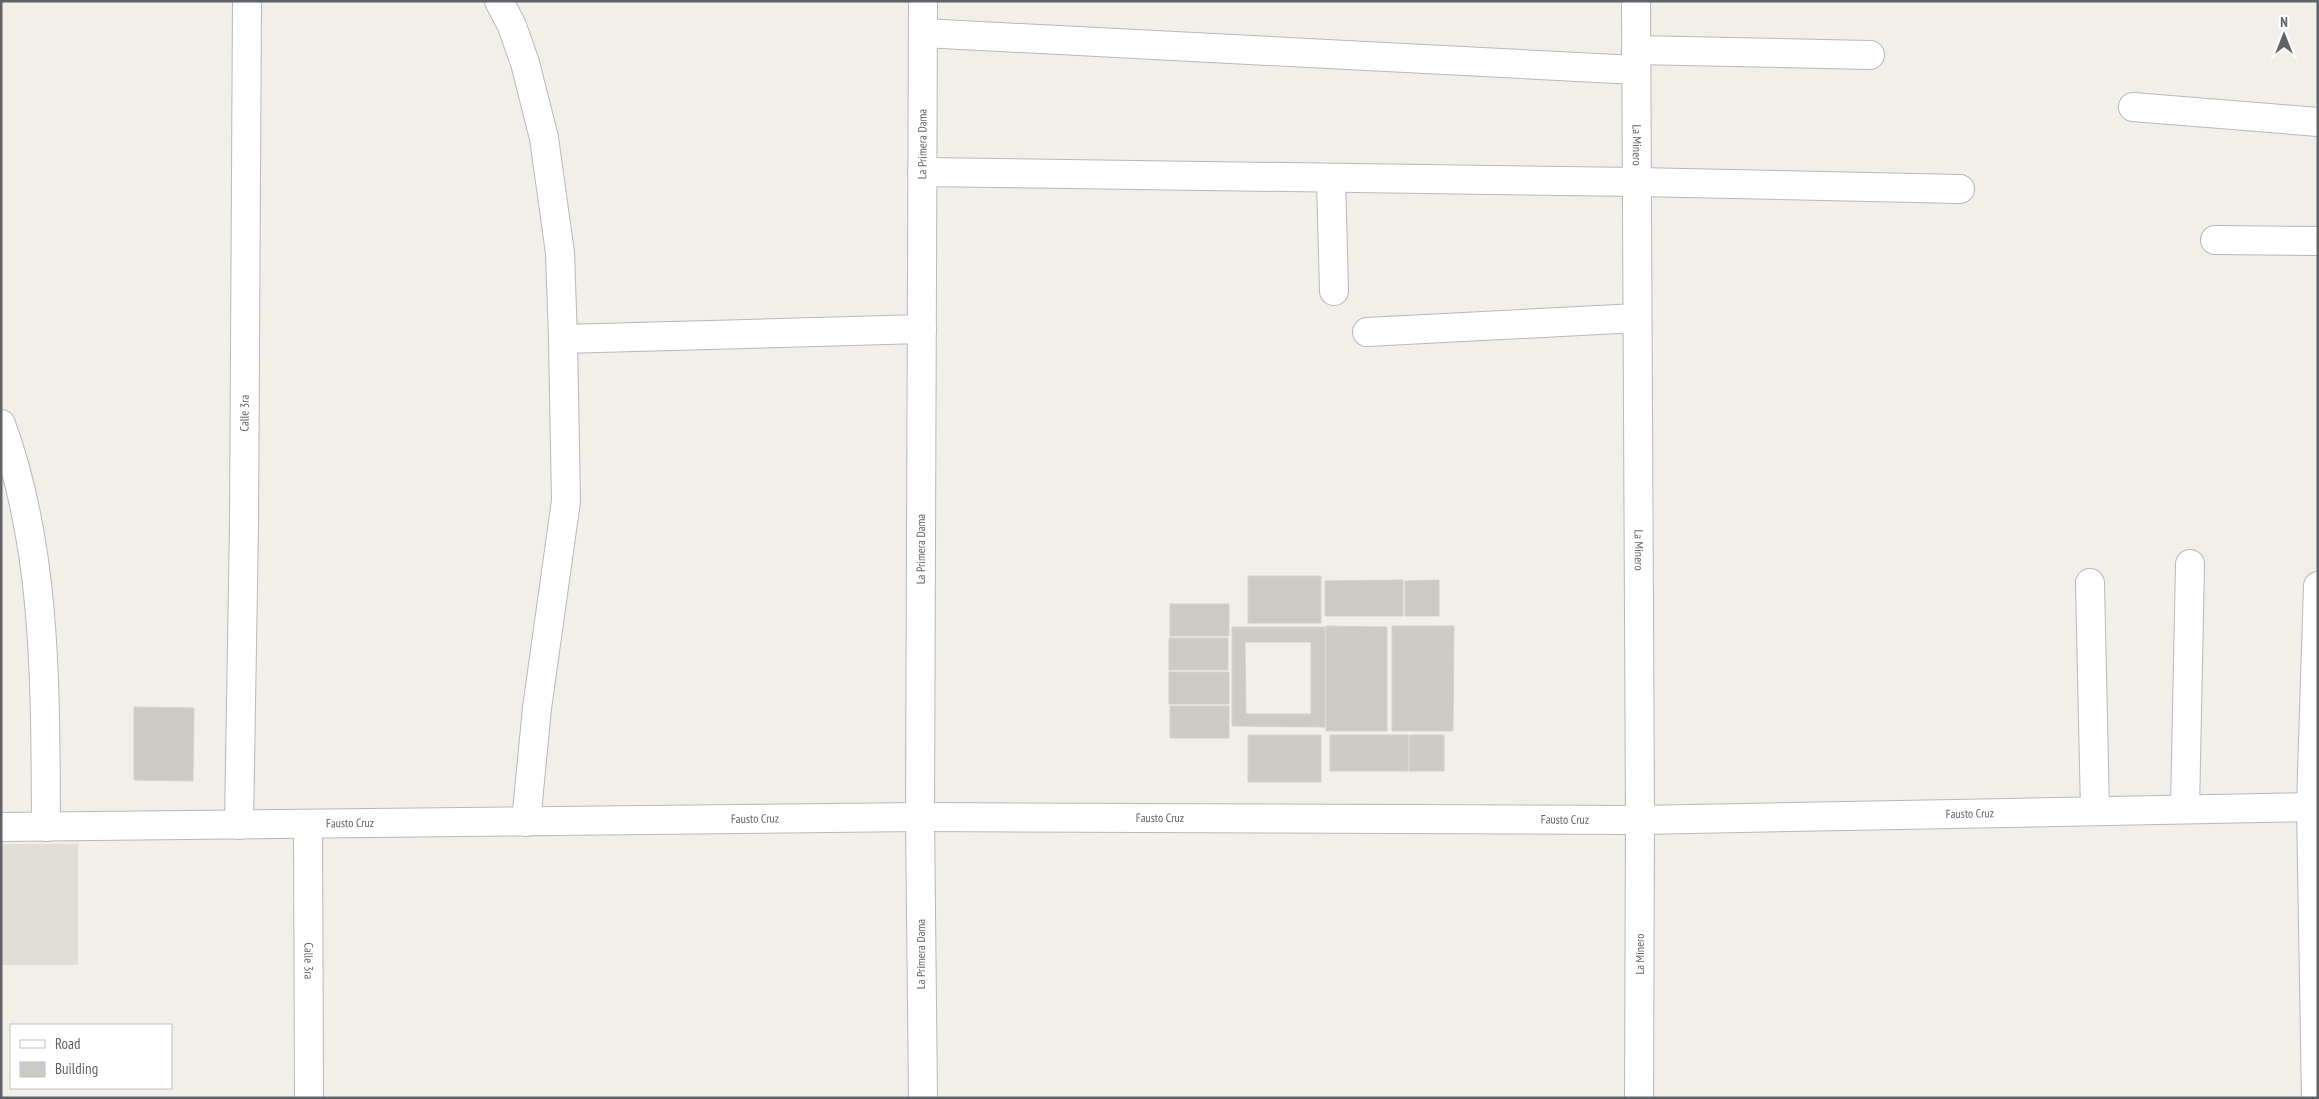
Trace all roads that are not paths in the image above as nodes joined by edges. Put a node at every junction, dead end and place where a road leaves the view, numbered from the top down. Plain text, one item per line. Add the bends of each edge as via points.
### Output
1 (247, 1) edge
2 (499, 1) edge
3 (923, 1) edge
4 (1636, 1) edge
5 (923, 33) junction
6 (1870, 55) dead end
7 (1636, 60) junction
8 (2133, 107) dead end
9 (2318, 122) edge
10 (922, 172) junction
11 (1331, 178) junction
12 (1637, 182) junction
13 (1960, 188) dead end
14 (2215, 240) dead end
15 (2318, 241) edge
16 (1334, 291) dead end
17 (1637, 318) junction
18 (922, 329) junction
19 (1367, 332) dead end
20 (564, 339) junction
21 (1, 424) edge
22 (2190, 564) dead end
23 (2090, 583) dead end
24 (2318, 586) edge
25 (2314, 806) edge
26 (2186, 809) junction
27 (2095, 811) junction
28 (920, 817) junction
29 (1640, 820) junction
30 (526, 822) junction
31 (239, 825) junction
32 (308, 825) junction
33 (1, 827) edge
34 (46, 827) junction
35 (309, 1098) edge
36 (923, 1098) edge
37 (1639, 1098) edge
38 (2316, 1098) edge

1 - 31 street, Calle 3ra
2 - 20 street via 525,63 544,138 560,253
3 - 5 street, La Primera Dama
4 - 7 street, La Minero
5 - 7 street
5 - 10 street, La Primera Dama
6 - 7 street
7 - 12 street, La Minero
8 - 9 street
10 - 11 street
10 - 18 street, La Primera Dama
11 - 12 street
11 - 16 street
12 - 13 street
12 - 17 street, La Minero
14 - 15 street
17 - 19 street
17 - 29 street, La Minero
18 - 20 street
18 - 28 street, La Primera Dama
20 - 30 street via 566,501
21 - 34 street via 26,514 40,601
22 - 26 street
23 - 27 street
24 - 25 street
25 - 26 street, Fausto Cruz
25 - 38 street
26 - 27 street, Fausto Cruz
27 - 29 street, Fausto Cruz
28 - 29 street, Fausto Cruz
28 - 30 street, Fausto Cruz
28 - 36 street, La Primera Dama
29 - 37 street, La Minero
30 - 32 street, Fausto Cruz
31 - 32 street, Fausto Cruz
31 - 34 street, Fausto Cruz
32 - 35 street, Calle 3ra
33 - 34 street, Fausto Cruz

